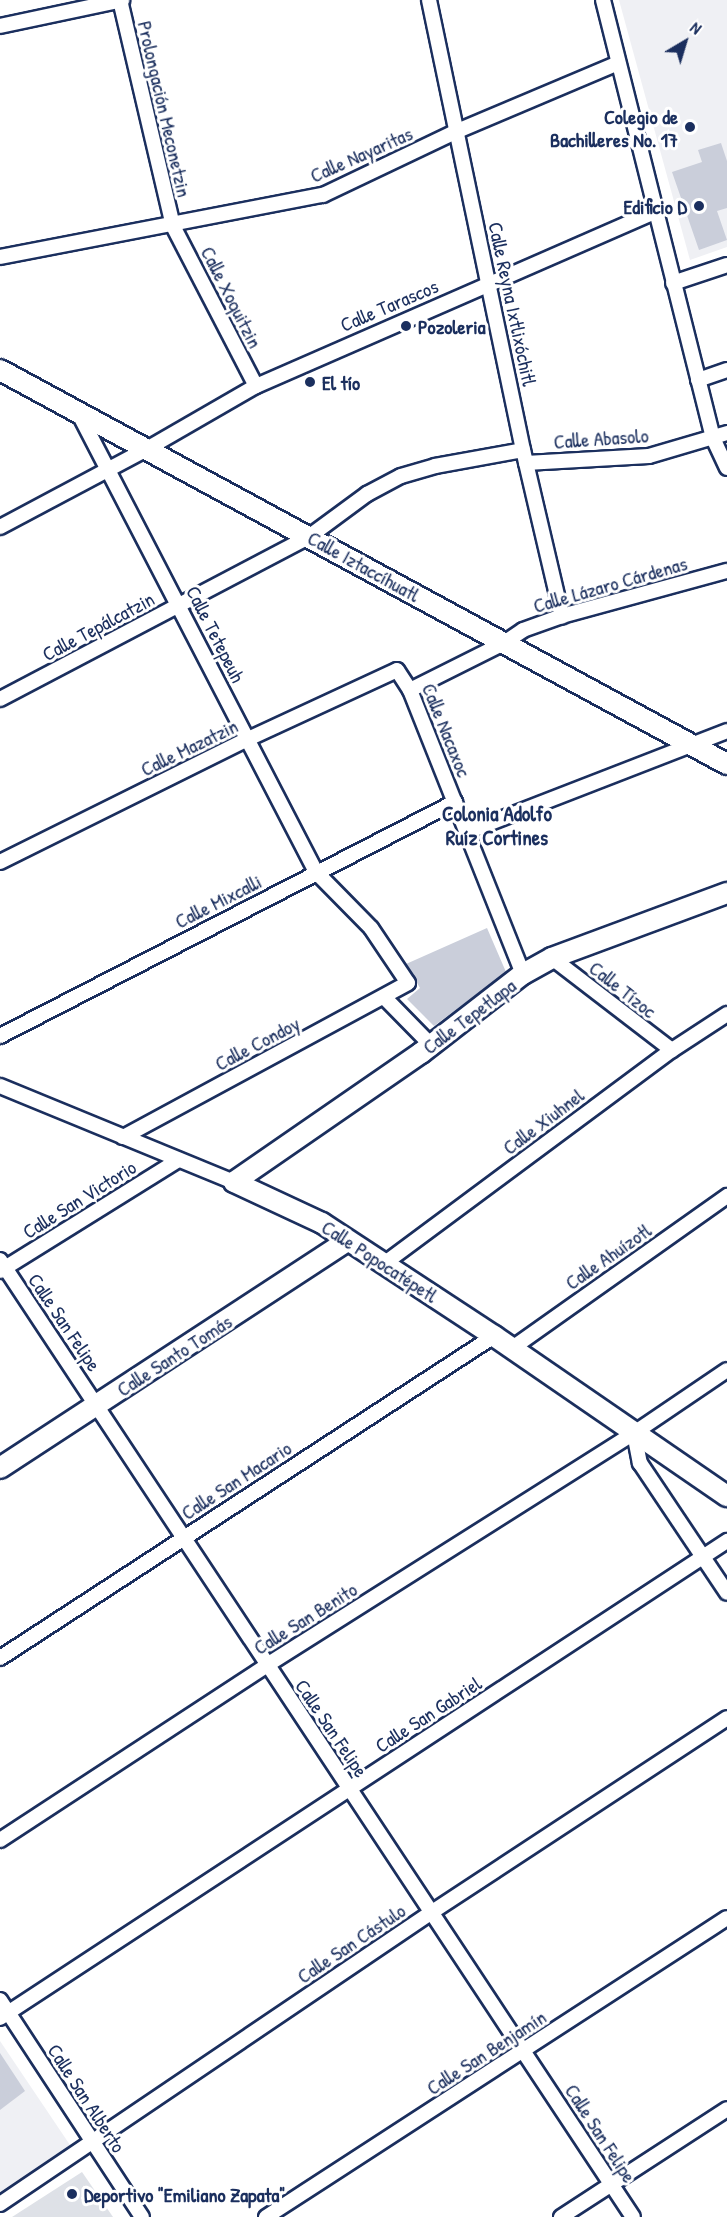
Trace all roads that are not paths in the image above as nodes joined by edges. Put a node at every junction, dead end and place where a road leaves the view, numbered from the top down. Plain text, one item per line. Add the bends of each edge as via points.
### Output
1 (121, 0) edge
2 (429, 0) edge
3 (603, 0) edge
4 (0, 26) edge
5 (618, 63) junction
6 (455, 132) junction
7 (656, 211) junction
8 (173, 226) junction
9 (0, 257) edge
10 (727, 265) edge
11 (490, 283) junction
12 (673, 283) junction
13 (0, 370) edge
14 (727, 370) edge
15 (698, 380) junction
16 (256, 386) junction
17 (79, 414) junction
18 (727, 433) edge
19 (713, 438) junction
20 (145, 450) junction
21 (525, 457) junction
22 (727, 468) edge
23 (107, 470) junction
24 (0, 527) edge
25 (310, 536) junction
26 (727, 571) edge
27 (180, 605) junction
28 (562, 616) junction
29 (504, 644) junction
30 (397, 670) joint
31 (411, 690) junction
32 (0, 699) edge
33 (727, 731) edge
34 (248, 739) junction
35 (690, 744) junction
36 (727, 764) edge
37 (455, 802) junction
38 (466, 832) junction
39 (0, 862) edge
40 (316, 872) junction
41 (727, 893) edge
42 (552, 958) junction
43 (523, 974) junction
44 (408, 983) joint
45 (384, 997) junction
46 (727, 1014) edge
47 (0, 1036) edge
48 (431, 1045) junction
49 (672, 1050) junction
50 (0, 1086) edge
51 (123, 1137) junction
52 (178, 1160) junction
53 (234, 1182) junction
54 (727, 1196) edge
55 (347, 1241) junction
56 (385, 1263) junction
57 (2, 1266) edge
58 (494, 1336) junction
59 (511, 1348) junction
60 (727, 1370) edge
61 (97, 1405) junction
62 (634, 1433) junction
63 (0, 1468) edge
64 (727, 1496) edge
65 (184, 1537) junction
66 (727, 1541) edge
67 (704, 1556) junction
68 (727, 1593) edge
69 (0, 1658) edge
70 (267, 1665) junction
71 (727, 1718) edge
72 (349, 1789) junction
73 (0, 1840) edge
74 (432, 1912) junction
75 (727, 1918) edge
76 (0, 2000) edge
77 (4, 2016) edge
78 (524, 2051) junction
79 (727, 2109) edge
80 (92, 2143) junction
81 (611, 2183) junction
82 (0, 2204) edge
83 (142, 2217) edge
84 (266, 2217) edge
85 (561, 2217) edge
86 (633, 2217) edge

1 - 4 street
1 - 8 street, Prolongación Meconetzin
2 - 6 street, Calle Reyna Ixtlixóchitl
3 - 5 street
5 - 6 street, Calle Nayaritas
5 - 7 street
6 - 8 street, Calle Nayaritas via 323,195
6 - 11 street, Calle Reyna Ixtlixóchitl
7 - 11 street, Calle Tarascos
7 - 12 street
8 - 9 street, Calle Nayaritas
8 - 16 street, Calle Xoquitzin
10 - 12 street
11 - 16 street, Calle Tarascos
11 - 21 street, Calle Reyna Ixtlixóchitl
12 - 15 street
13 - 17 street, Calle Iztaccíhuatl
14 - 15 street
15 - 19 street
16 - 20 street, Calle Tarascos
17 - 20 street, Calle Iztaccíhuatl
17 - 23 street, Calle Tetepeuh
18 - 19 street, Calle Abasolo
19 - 21 street, Calle Abasolo via 650,456
19 - 22 street
20 - 23 street, Calle Tarascos
20 - 25 street, Calle Iztaccíhuatl
21 - 25 street, Calle Abasolo via 435,466 401,476 367,494
21 - 28 street, Calle Reyna Ixtlixóchitl
23 - 24 street, Calle Tarascos
23 - 27 street, Calle Tetepeuh
25 - 27 street, Calle Tepálcatzin
25 - 29 street, Calle Iztaccíhuatl
26 - 28 street, Calle Lázaro Cárdenas
27 - 32 street, Calle Tepálcatzin
27 - 34 street, Calle Tetepeuh
28 - 29 street, Calle Lázaro Cárdenas via 523,630
29 - 31 street, Calle Lázaro Cárdenas
29 - 35 street, Calle Iztaccíhuatl
30 - 31 street, Calle Nacaxoc
30 - 34 street, Calle Mazatzin
31 - 37 street, Calle Nacaxoc
33 - 35 street
34 - 39 street, Calle Mazatzin
34 - 40 street, Calle Tetepeuh
35 - 36 street, Calle Iztaccíhuatl
35 - 38 street
37 - 38 street, Calle Nacaxoc
37 - 40 street, Calle Mixcalli
38 - 43 street, Calle Nacaxoc
40 - 44 street, Calle Tetepeuh via 371,928
40 - 47 street, Calle Mixcalli
41 - 42 street, Calle Tepetlapa
42 - 43 street, Calle Tepetlapa
42 - 49 street, Calle Tízoc
43 - 48 street, Calle Tepetlapa
44 - 45 street, Calle Condoy
45 - 48 street
45 - 51 street, Calle Condoy
46 - 49 street, Calle Xiuhnel
48 - 53 street, Calle Tepetlapa
49 - 56 street, Calle Xiuhnel
50 - 51 street, Calle Popocatépetl
51 - 52 street, Calle Popocatépetl
52 - 53 street, Calle Popocatépetl
52 - 57 street, Calle San Victorio
53 - 55 street, Calle Popocatépetl via 322,1223
54 - 59 street, Calle Ahuízotl
55 - 56 street, Calle Popocatépetl
55 - 61 street, Calle Santo Tomás
56 - 58 street, Calle Popocatépetl
57 - 61 street, Calle San Felipe
58 - 59 street, Calle Popocatépetl
58 - 65 street, Calle San Macario
59 - 62 street, Calle Popocatépetl
60 - 62 street, Calle San Benito
61 - 63 street, Calle Santo Tomás
61 - 65 street, Calle San Felipe
62 - 64 street, Calle Popocatépetl
62 - 67 street via 640,1463
62 - 70 street, Calle San Benito
65 - 69 street, Calle San Macario
65 - 70 street, Calle San Felipe
66 - 67 street, Calle San Gabriel
67 - 68 street
67 - 72 street, Calle San Gabriel
70 - 72 street, Calle San Felipe
70 - 73 street, Calle San Benito
71 - 74 street, Calle San Cástulo
72 - 74 street, Calle San Felipe
72 - 77 street, Calle San Gabriel
74 - 78 street, Calle San Felipe
74 - 80 street, Calle San Cástulo
75 - 78 street, Calle San Benjamín
76 - 77 street, Calle San Alberto
77 - 80 street, Calle San Alberto
78 - 81 street, Calle San Felipe
78 - 84 street, Calle San Benjamín
79 - 81 street
80 - 82 street, Calle San Cástulo
80 - 83 street, Calle San Alberto
81 - 85 street
81 - 86 street, Calle San Felipe

